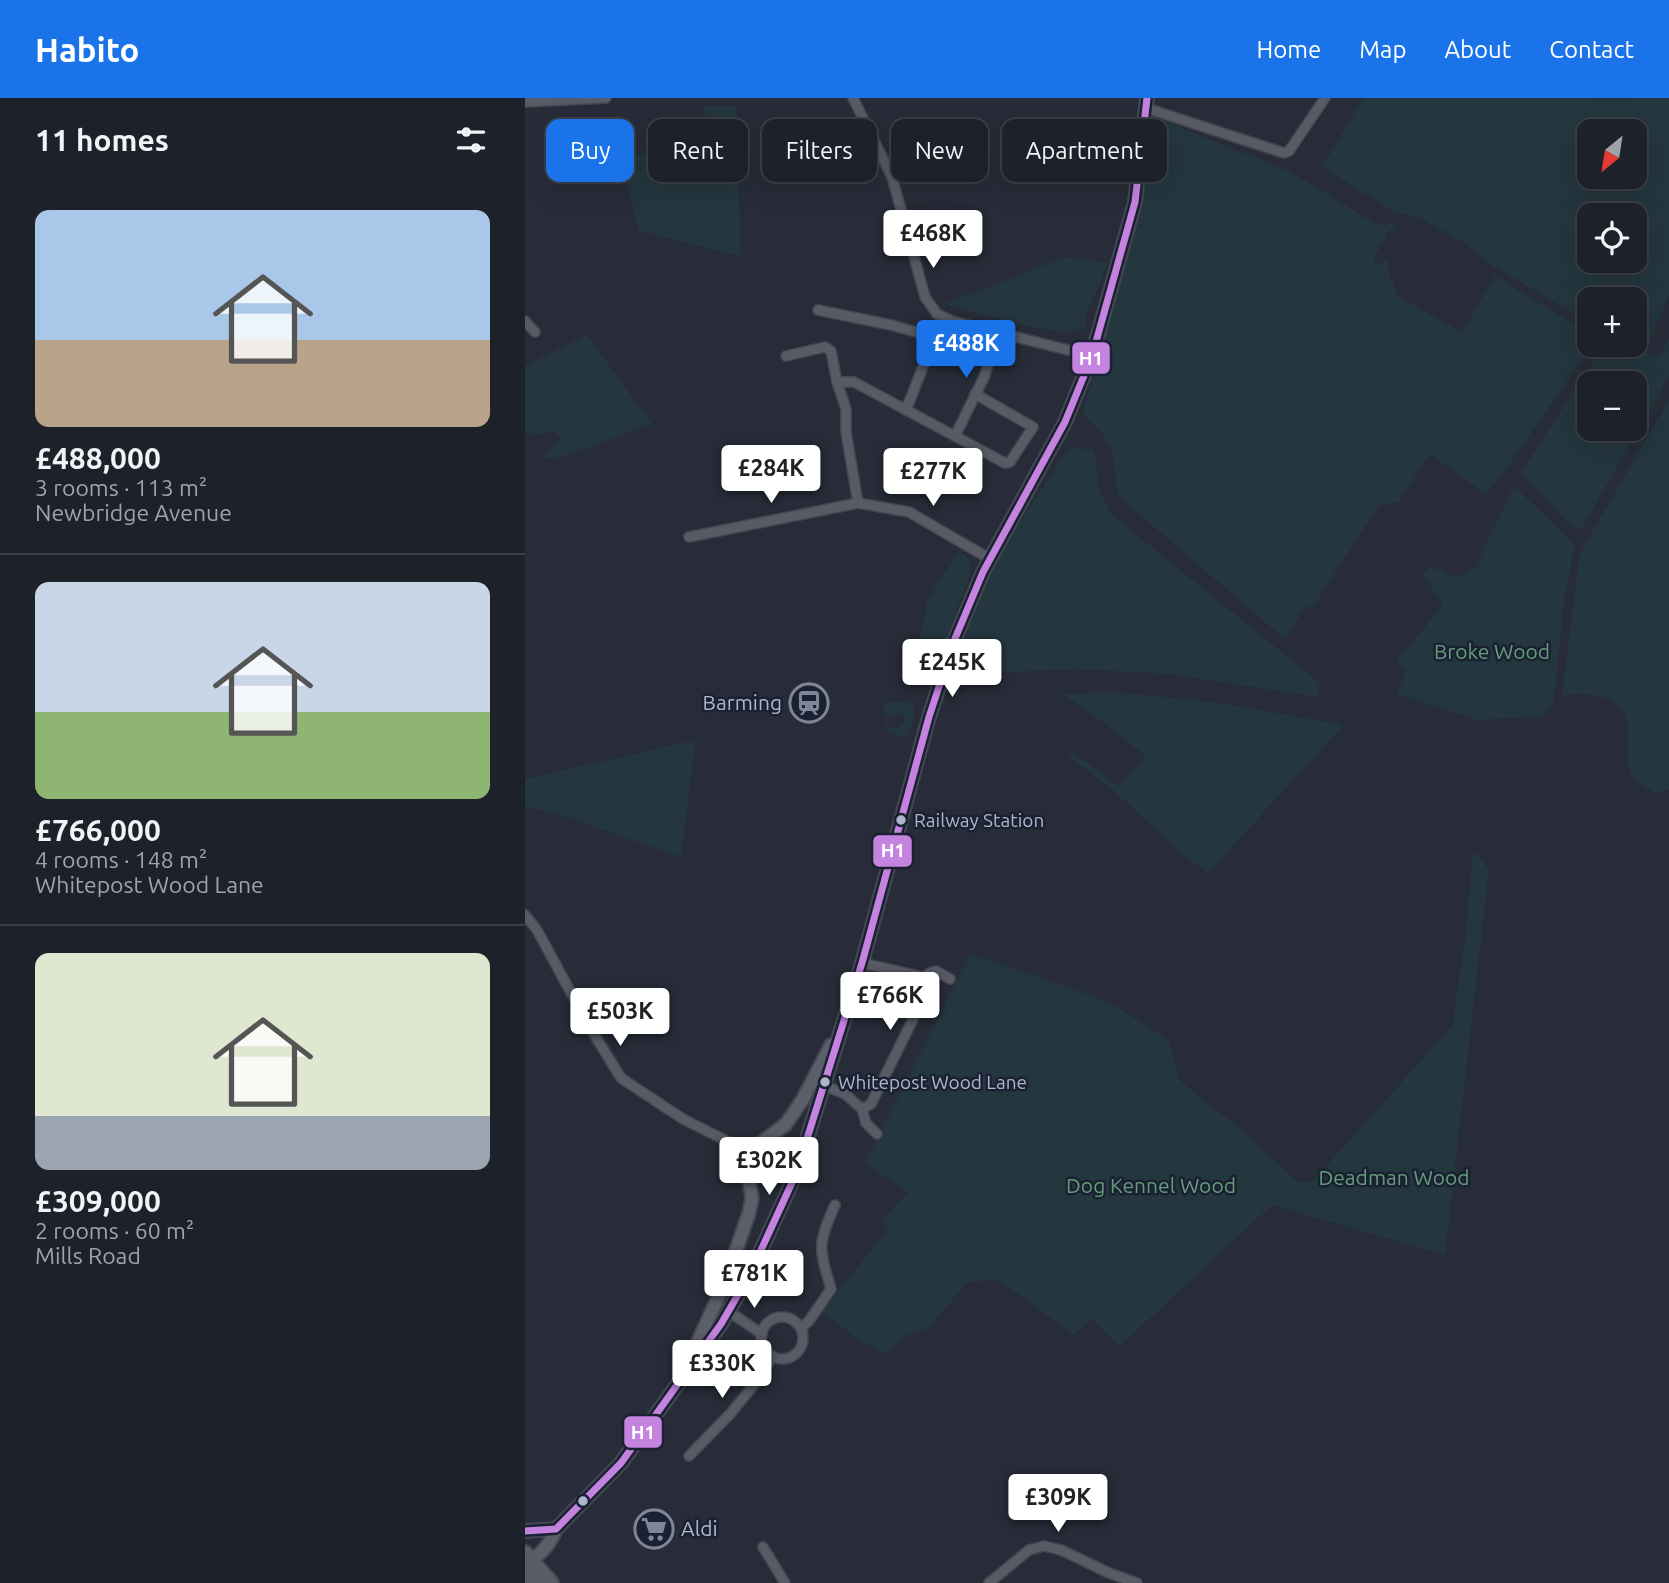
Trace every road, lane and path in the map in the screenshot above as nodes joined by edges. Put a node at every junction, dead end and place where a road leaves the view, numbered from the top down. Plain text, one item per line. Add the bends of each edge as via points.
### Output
1 (606, 98) edge
2 (852, 98) edge
3 (1325, 98) edge
4 (525, 102) edge
5 (1146, 103) edge
6 (818, 310) dead end
7 (525, 321) edge
8 (535, 332) dead end
9 (997, 332) junction
10 (786, 356) dead end
11 (1092, 356) junction
12 (837, 382) junction
13 (975, 394) junction
14 (906, 410) junction
15 (955, 436) junction
16 (858, 503) junction
17 (689, 537) dead end
18 (990, 559) junction
19 (525, 915) edge
20 (862, 963) junction
21 (923, 978) junction
22 (950, 979) dead end
23 (846, 1017) junction
24 (825, 1086) junction
25 (862, 1109) junction
26 (877, 1134) dead end
27 (749, 1152) junction
28 (835, 1205) dead end
29 (729, 1311) junction
30 (801, 1328) junction
31 (762, 1334) junction
32 (772, 1356) junction
33 (680, 1383) junction
34 (689, 1456) dead end
35 (551, 1530) junction
36 (525, 1531) edge
37 (763, 1548) dead end
38 (526, 1560) edge
39 (534, 1583) edge
40 (551, 1583) edge
41 (785, 1583) edge
42 (989, 1583) edge
43 (1137, 1583) edge

1 - 4 street
2 - 9 street via 891,177 927,303 951,321
3 - 5 street via 1284,153
5 - 11 main road via 1135,202
6 - 14 street via 923,334 930,349
7 - 8 street
9 - 11 street
9 - 13 street
10 - 12 street via 829,348
11 - 18 main road via 1065,422
12 - 14 street via 854,382
12 - 16 street via 846,408
13 - 15 street
13 - 15 street via 1033,427 1005,463
14 - 15 street
16 - 17 street
16 - 18 street via 909,512
18 - 20 main road via 943,672
19 - 27 street via 621,1077 683,1119
20 - 21 street
20 - 23 main road
21 - 22 street via 936,971
21 - 25 street via 926,993 873,1102
23 - 24 main road
23 - 27 main road via 786,1124
24 - 25 street via 845,1094
24 - 29 main road via 796,1174
25 - 26 street via 863,1126
27 - 33 main road via 749,1213 725,1283
28 - 30 street via 821,1236 821,1255 831,1289
29 - 31 street
29 - 33 main road
30 - 31 street via 792,1319 779,1317 768,1323
30 - 32 street via 803,1341 797,1352 785,1358
31 - 32 street via 764,1347
32 - 34 street via 731,1413
33 - 35 main road via 621,1463
35 - 36 main road
35 - 38 main road via 552,1541
37 - 41 street
38 - 39 main road
38 - 40 main road
42 - 43 street via 1029,1550 1044,1546

